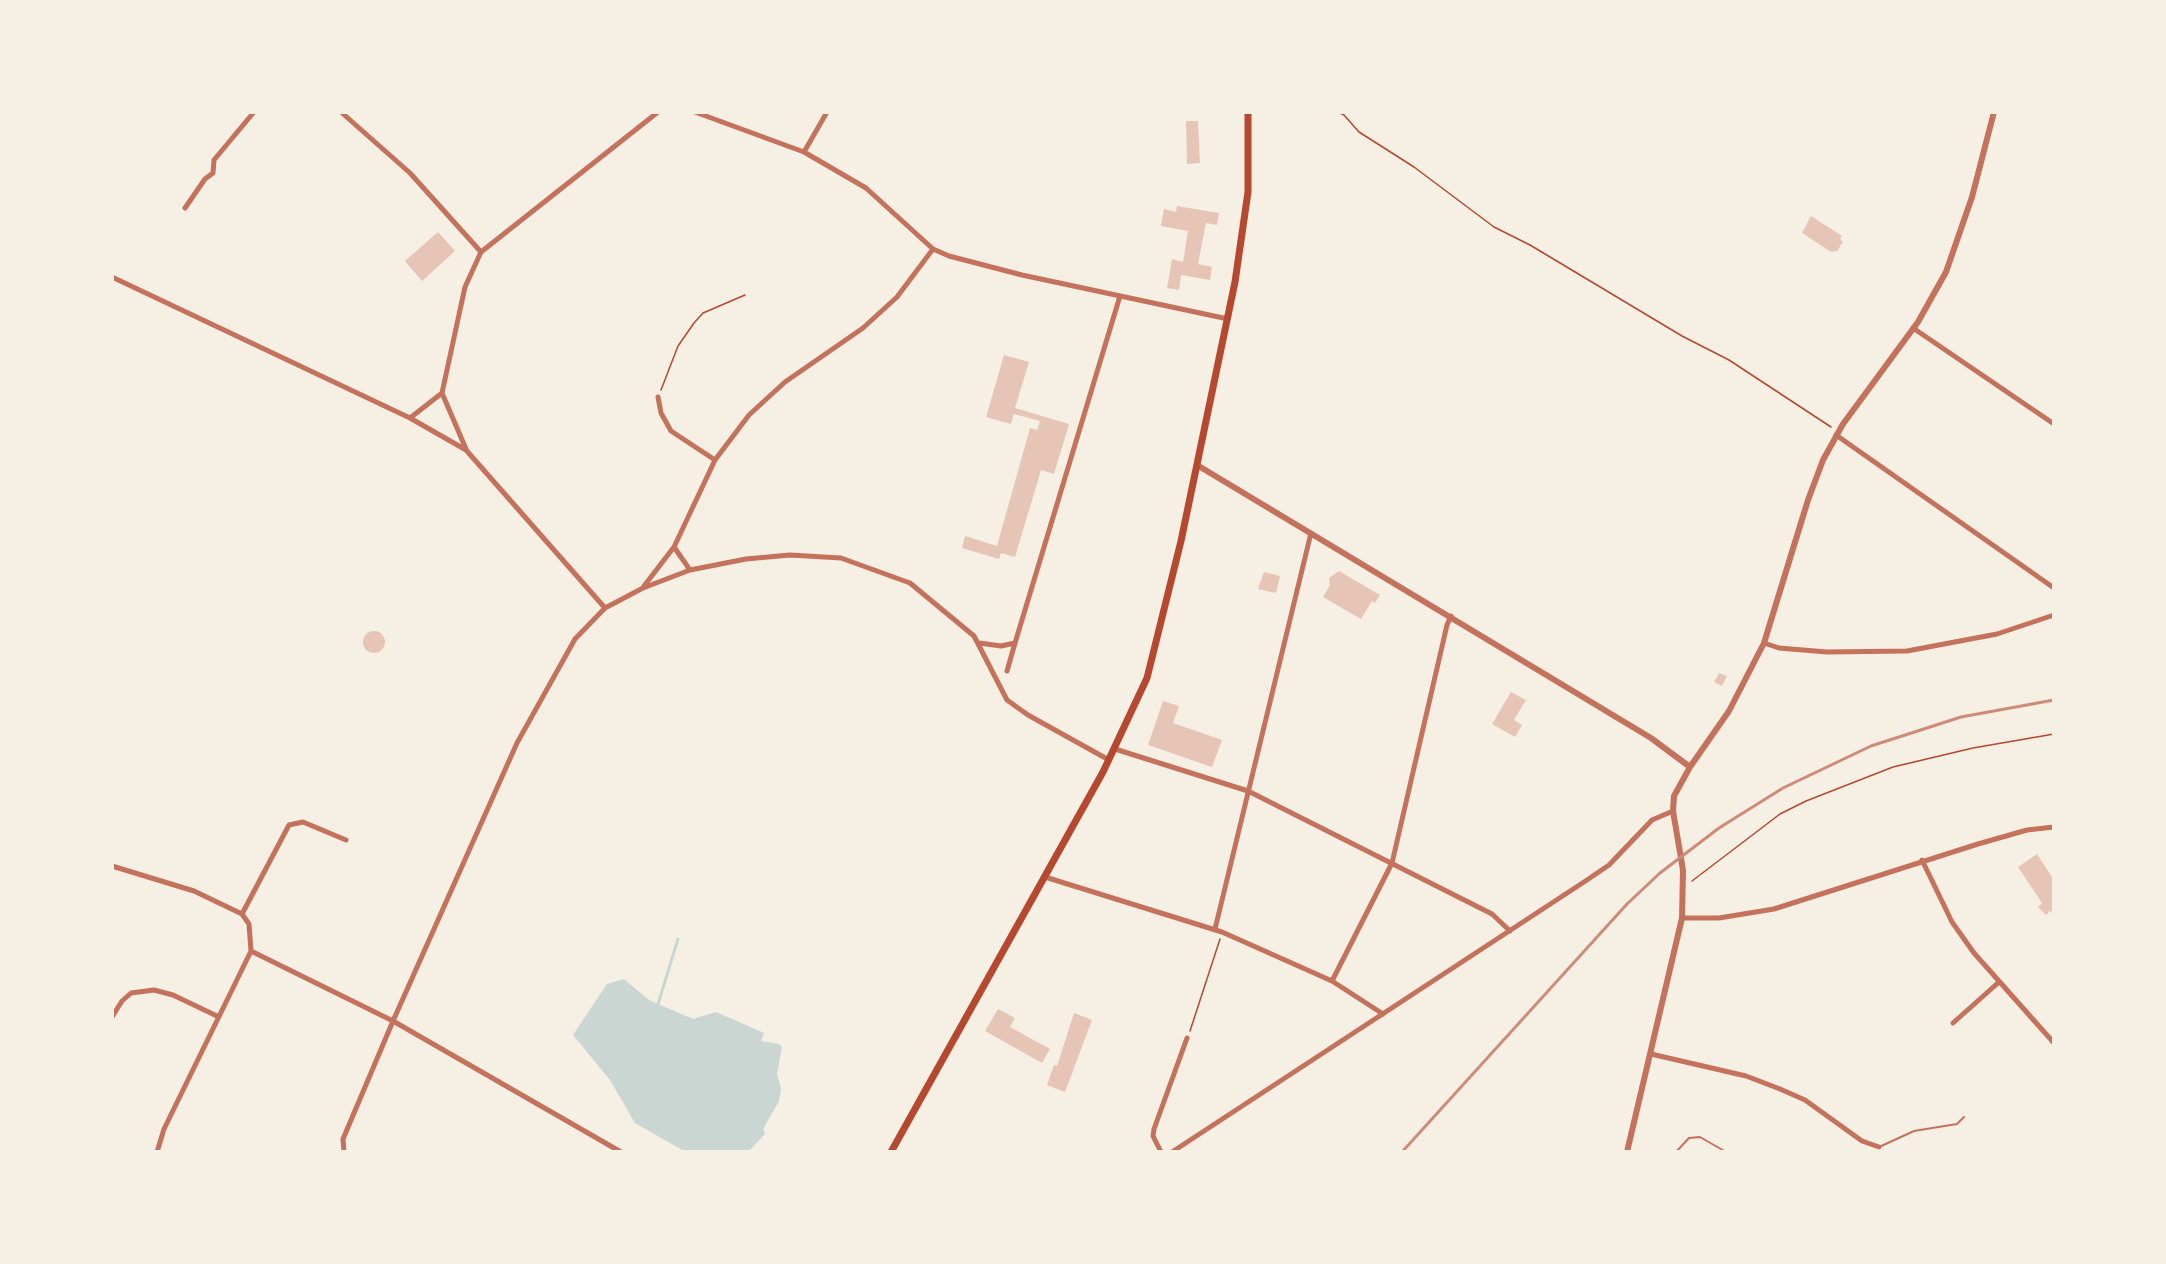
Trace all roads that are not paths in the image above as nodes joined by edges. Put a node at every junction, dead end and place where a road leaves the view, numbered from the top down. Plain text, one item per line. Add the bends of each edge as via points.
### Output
1 (254, 112) edge
2 (341, 112) edge
3 (658, 112) edge
4 (695, 112) edge
5 (827, 112) edge
6 (1248, 112) edge
7 (1994, 112) edge
8 (804, 152) junction
9 (185, 208) dead end
10 (933, 249) junction
11 (481, 252) junction
12 (112, 278) edge
13 (1120, 296) junction
14 (1228, 319) junction
15 (1913, 328) junction
16 (442, 393) junction
17 (658, 397) road end
18 (410, 418) junction
19 (2054, 424) edge
20 (1836, 435) junction
21 (466, 450) junction
22 (715, 460) junction
23 (1197, 465) junction
24 (1311, 532) junction
25 (674, 547) junction
26 (690, 570) junction
27 (642, 588) junction
28 (2054, 588) edge
29 (605, 608) junction
30 (2054, 615) edge
31 (1451, 616) junction
32 (979, 643) junction
33 (1015, 643) junction
34 (1764, 643) junction
35 (1006, 671) dead end
36 (1115, 749) junction
37 (1109, 760) junction
38 (1690, 767) junction
39 (1248, 791) junction
40 (1673, 811) junction
41 (2054, 827) edge
42 (346, 840) dead end
43 (1922, 860) junction
44 (1392, 863) junction
45 (112, 866) edge
46 (1045, 877) junction
47 (242, 914) junction
48 (1682, 918) junction
49 (1215, 929) junction
50 (1510, 931) junction
51 (251, 951) junction
52 (1332, 981) junction
53 (1999, 982) junction
54 (1383, 1014) junction
55 (112, 1017) edge
56 (219, 1017) junction
57 (393, 1021) junction
58 (1953, 1023) dead end
59 (1187, 1038) road end
60 (2053, 1041) edge
61 (1652, 1054) junction
62 (1964, 1117) dead end
63 (1879, 1147) joint
64 (157, 1152) edge
65 (344, 1152) edge
66 (621, 1152) edge
67 (891, 1152) edge
68 (1161, 1152) edge
69 (1172, 1152) edge
70 (1627, 1152) edge
71 (1676, 1152) edge
72 (1726, 1152) edge

1 - 9 street via 214,160 213,173
2 - 11 street via 410,173
3 - 11 street
4 - 8 street
5 - 8 street
6 - 14 main road via 1248,192
7 - 15 street via 1956,248
8 - 10 street via 866,188
10 - 13 street via 1011,272
10 - 22 street via 897,297 863,328 785,382 748,415
11 - 16 street via 465,287
12 - 18 street
13 - 14 street
13 - 33 street
14 - 23 main road
15 - 19 street
15 - 20 street
16 - 18 street
16 - 21 street
17 - 22 street via 671,431
18 - 21 street
20 - 28 street
20 - 34 street via 1808,500
21 - 29 street
22 - 25 street
23 - 24 street
23 - 36 main road via 1154,657
24 - 31 street
24 - 39 street
25 - 26 street
25 - 27 street
26 - 27 street
26 - 32 street via 790,555 841,558 910,583
27 - 29 street
29 - 57 street via 575,639 517,743
30 - 34 street via 1997,634 1907,651 1827,652
31 - 38 street via 1651,738
31 - 44 street
32 - 33 street
32 - 37 street via 1007,700
33 - 35 street
34 - 38 street via 1729,711
36 - 37 main road
36 - 39 street
37 - 46 main road
38 - 40 street via 1674,796
39 - 44 street
39 - 49 street
40 - 48 street via 1683,870
40 - 50 street via 1652,820 1609,865
41 - 43 street via 2027,830
42 - 47 street via 303,822 289,825
43 - 48 street via 1764,911 1719,918
43 - 53 street via 1952,922
44 - 50 street via 1492,914
44 - 52 street
45 - 47 street via 194,891
46 - 49 street
46 - 67 main road
47 - 51 street via 249,924
48 - 61 street
49 - 52 street
50 - 54 street
51 - 56 street
51 - 57 street
52 - 54 street
53 - 58 street
53 - 60 street
54 - 69 street
55 - 56 street via 131,993 154,990
56 - 64 street via 164,1129
57 - 65 street via 343,1139
57 - 66 street
59 - 68 street via 1154,1129
61 - 63 street via 1746,1076 1780,1089 1805,1100 1862,1141
61 - 70 street
62 - 63 lane via 1956,1124 1914,1131
71 - 72 lane via 1689,1138 1700,1137

